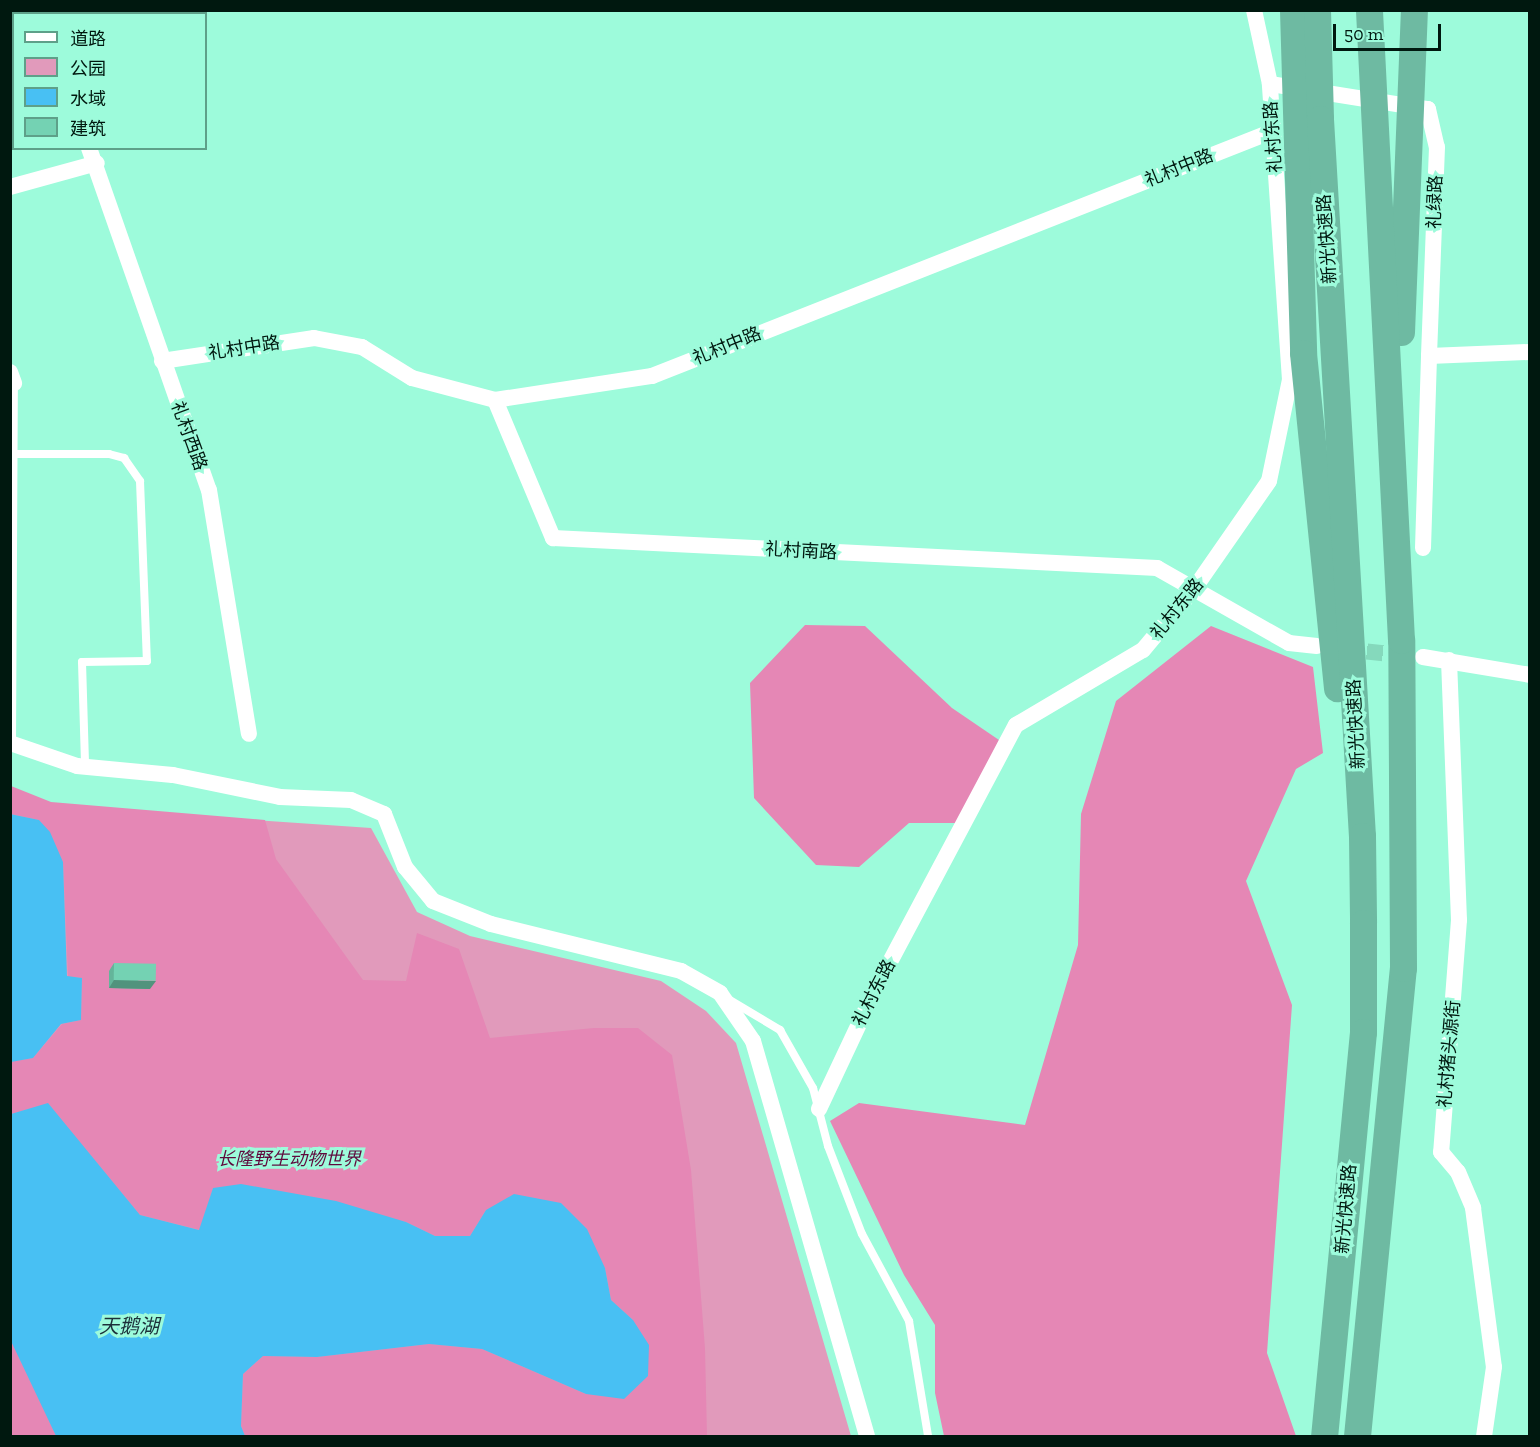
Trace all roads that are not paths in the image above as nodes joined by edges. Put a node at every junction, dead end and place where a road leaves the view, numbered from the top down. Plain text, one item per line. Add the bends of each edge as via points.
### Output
1 (1254, 10) edge
2 (1293, 10) edge
3 (1317, 10) edge
4 (1369, 10) edge
5 (1414, 10) edge
6 (1270, 84) junction
7 (1283, 129) junction
8 (93, 156) edge
9 (10, 187) edge
10 (1530, 352) edge
11 (1428, 356) junction
12 (162, 361) junction
13 (12, 378) edge
14 (495, 400) junction
15 (11, 454) edge
16 (1396, 498) junction
17 (1423, 548) dead end
18 (1194, 589) junction
19 (1317, 646) dead end
20 (1423, 657) tunnel mouth
21 (1449, 660) junction
22 (1530, 675) edge
23 (249, 734) dead end
24 (11, 743) edge
25 (85, 766) junction
26 (1363, 923) junction
27 (720, 993) junction
28 (819, 1109) junction
29 (867, 1437) edge
30 (928, 1437) edge
31 (1324, 1437) edge
32 (1357, 1437) edge
33 (1484, 1437) edge

1 - 6 street, 礼村东路
2 - 7 highway
3 - 26 highway, 新光快速路 via 1361,814
4 - 16 highway, 新光快速路
5 - 16 highway
6 - 7 street, 礼村东路
6 - 11 street, 礼绿路 via 1428,109 1437,147
7 - 14 street, 礼村中路 via 652,376
7 - 18 street, 礼村东路 via 1290,381 1269,481
7 - 26 highway
8 - 9 street
8 - 12 street, 礼村西路
10 - 11 street
11 - 17 street
12 - 14 street, 礼村中路 via 314,338 362,347 412,378
12 - 23 street, 礼村西路 via 209,490
13 - 15 lane
14 - 18 street, 礼村南路 via 553,538 1157,568
15 - 24 lane
15 - 25 lane via 109,454 124,458 140,481 147,661 82,662
16 - 32 highway, 新光快速路 via 1403,968
18 - 19 street via 1289,643
18 - 28 street, 礼村东路 via 1143,650 1016,725 875,990
20 - 21 street
21 - 22 street
21 - 33 street, 礼村猪头源街 via 1459,920 1441,1152 1458,1172 1473,1208 1494,1367
24 - 25 street
25 - 27 street via 173,775 280,797 351,800 384,814 405,867 433,901 491,924 681,971
26 - 31 highway, 新光快速路 via 1363,1032
27 - 28 lane via 780,1030 813,1088
27 - 29 street via 753,1041
28 - 30 lane via 862,1234 909,1321

